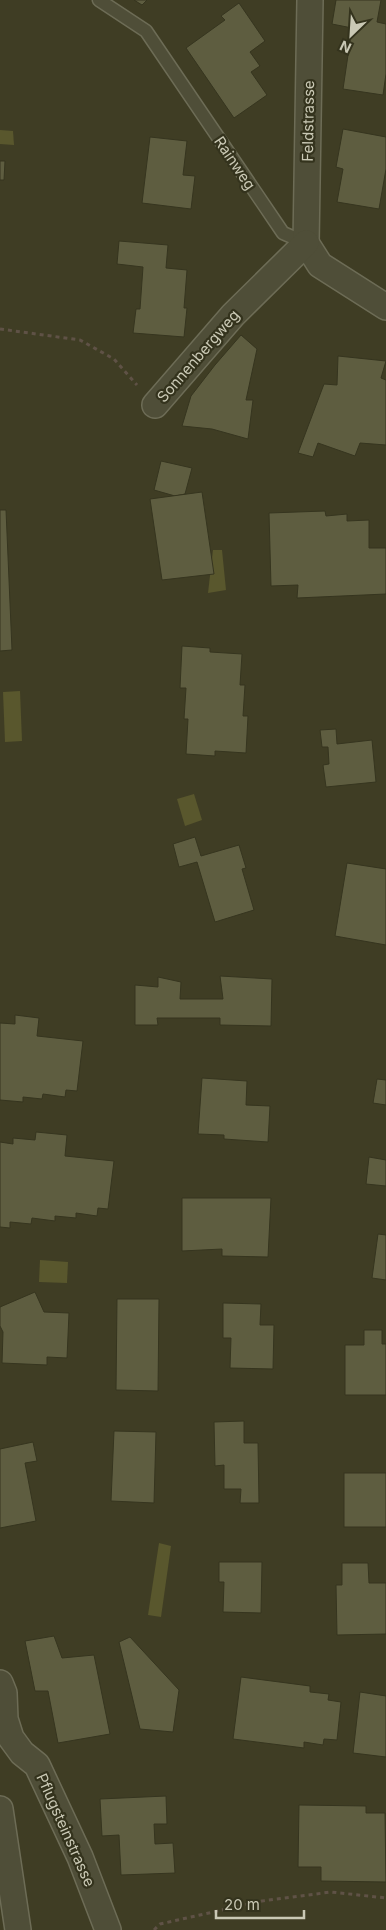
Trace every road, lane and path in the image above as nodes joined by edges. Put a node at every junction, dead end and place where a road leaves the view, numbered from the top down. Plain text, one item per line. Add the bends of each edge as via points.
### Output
1 (99, 0) edge
2 (310, 0) edge
3 (306, 242) junction
4 (386, 307) edge
5 (0, 329) edge
6 (155, 405) joint
7 (0, 1683) edge
8 (6, 1748) edge
9 (0, 1809) edge
10 (386, 1898) edge
11 (18, 1930) edge
12 (108, 1930) edge
13 (154, 1930) edge

1 - 3 lane, Rainweg via 146,32 283,233
2 - 3 street, Feldstrasse
3 - 4 street via 320,265
3 - 6 street, Sonnenbergweg via 233,315
5 - 6 path, Sonnenbergweg via 80,340 114,358
7 - 8 street, Pflugsteinstrasse via 4,1693
8 - 12 street, Pflugsteinstrasse via 22,1753 37,1765 80,1857
9 - 11 street
10 - 13 path via 331,1892 262,1901 160,1924

